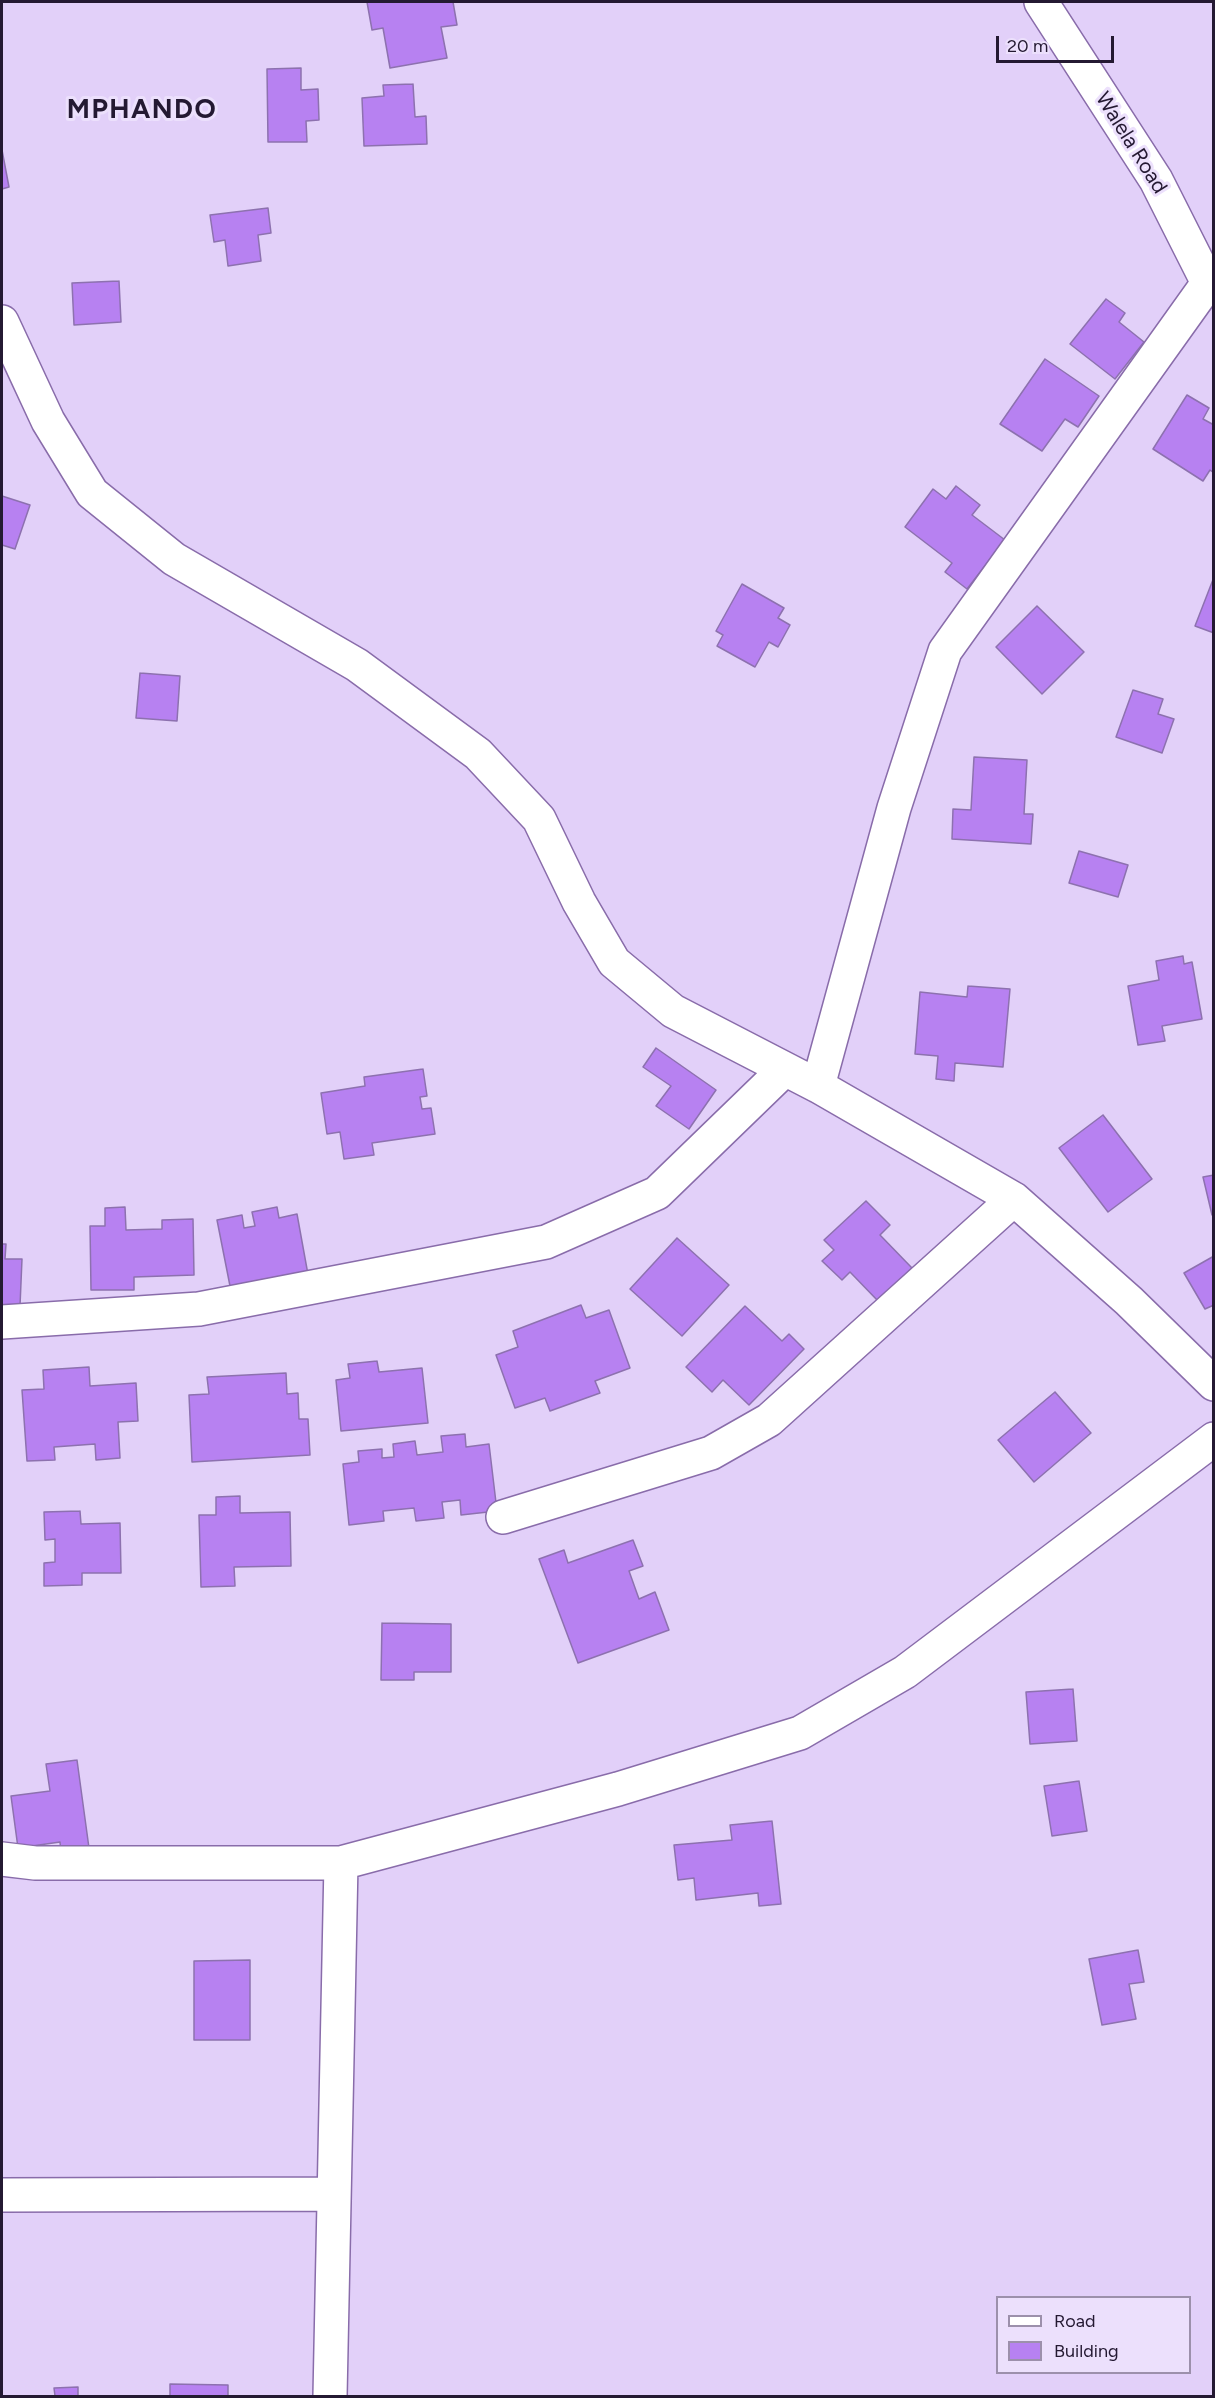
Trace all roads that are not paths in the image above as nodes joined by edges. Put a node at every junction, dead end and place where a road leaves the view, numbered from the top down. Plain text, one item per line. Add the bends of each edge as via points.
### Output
1 (1041, 2) edge
2 (1211, 285) edge
3 (2, 322) edge
4 (785, 1069) junction
5 (818, 1086) junction
6 (1014, 1199) junction
7 (2, 1322) edge
8 (1214, 1384) edge
9 (1214, 1440) edge
10 (504, 1517) dead end
11 (2, 1859) edge
12 (341, 1863) junction
13 (2, 2194) edge
14 (334, 2194) junction
15 (330, 2397) edge

1 - 2 street, Walela Road via 1156,180
2 - 5 street via 945,651 894,808
3 - 4 street via 48,421 92,493 174,559 357,664 478,754 539,819 579,902 614,962 673,1011
4 - 5 street
4 - 7 street via 657,1193 546,1242 199,1309
5 - 6 street
6 - 8 street via 1129,1301
6 - 10 street via 769,1420 711,1454
9 - 12 street via 905,1672 800,1732 618,1790
11 - 12 street via 35,1863
12 - 14 street
13 - 14 street
14 - 15 street

